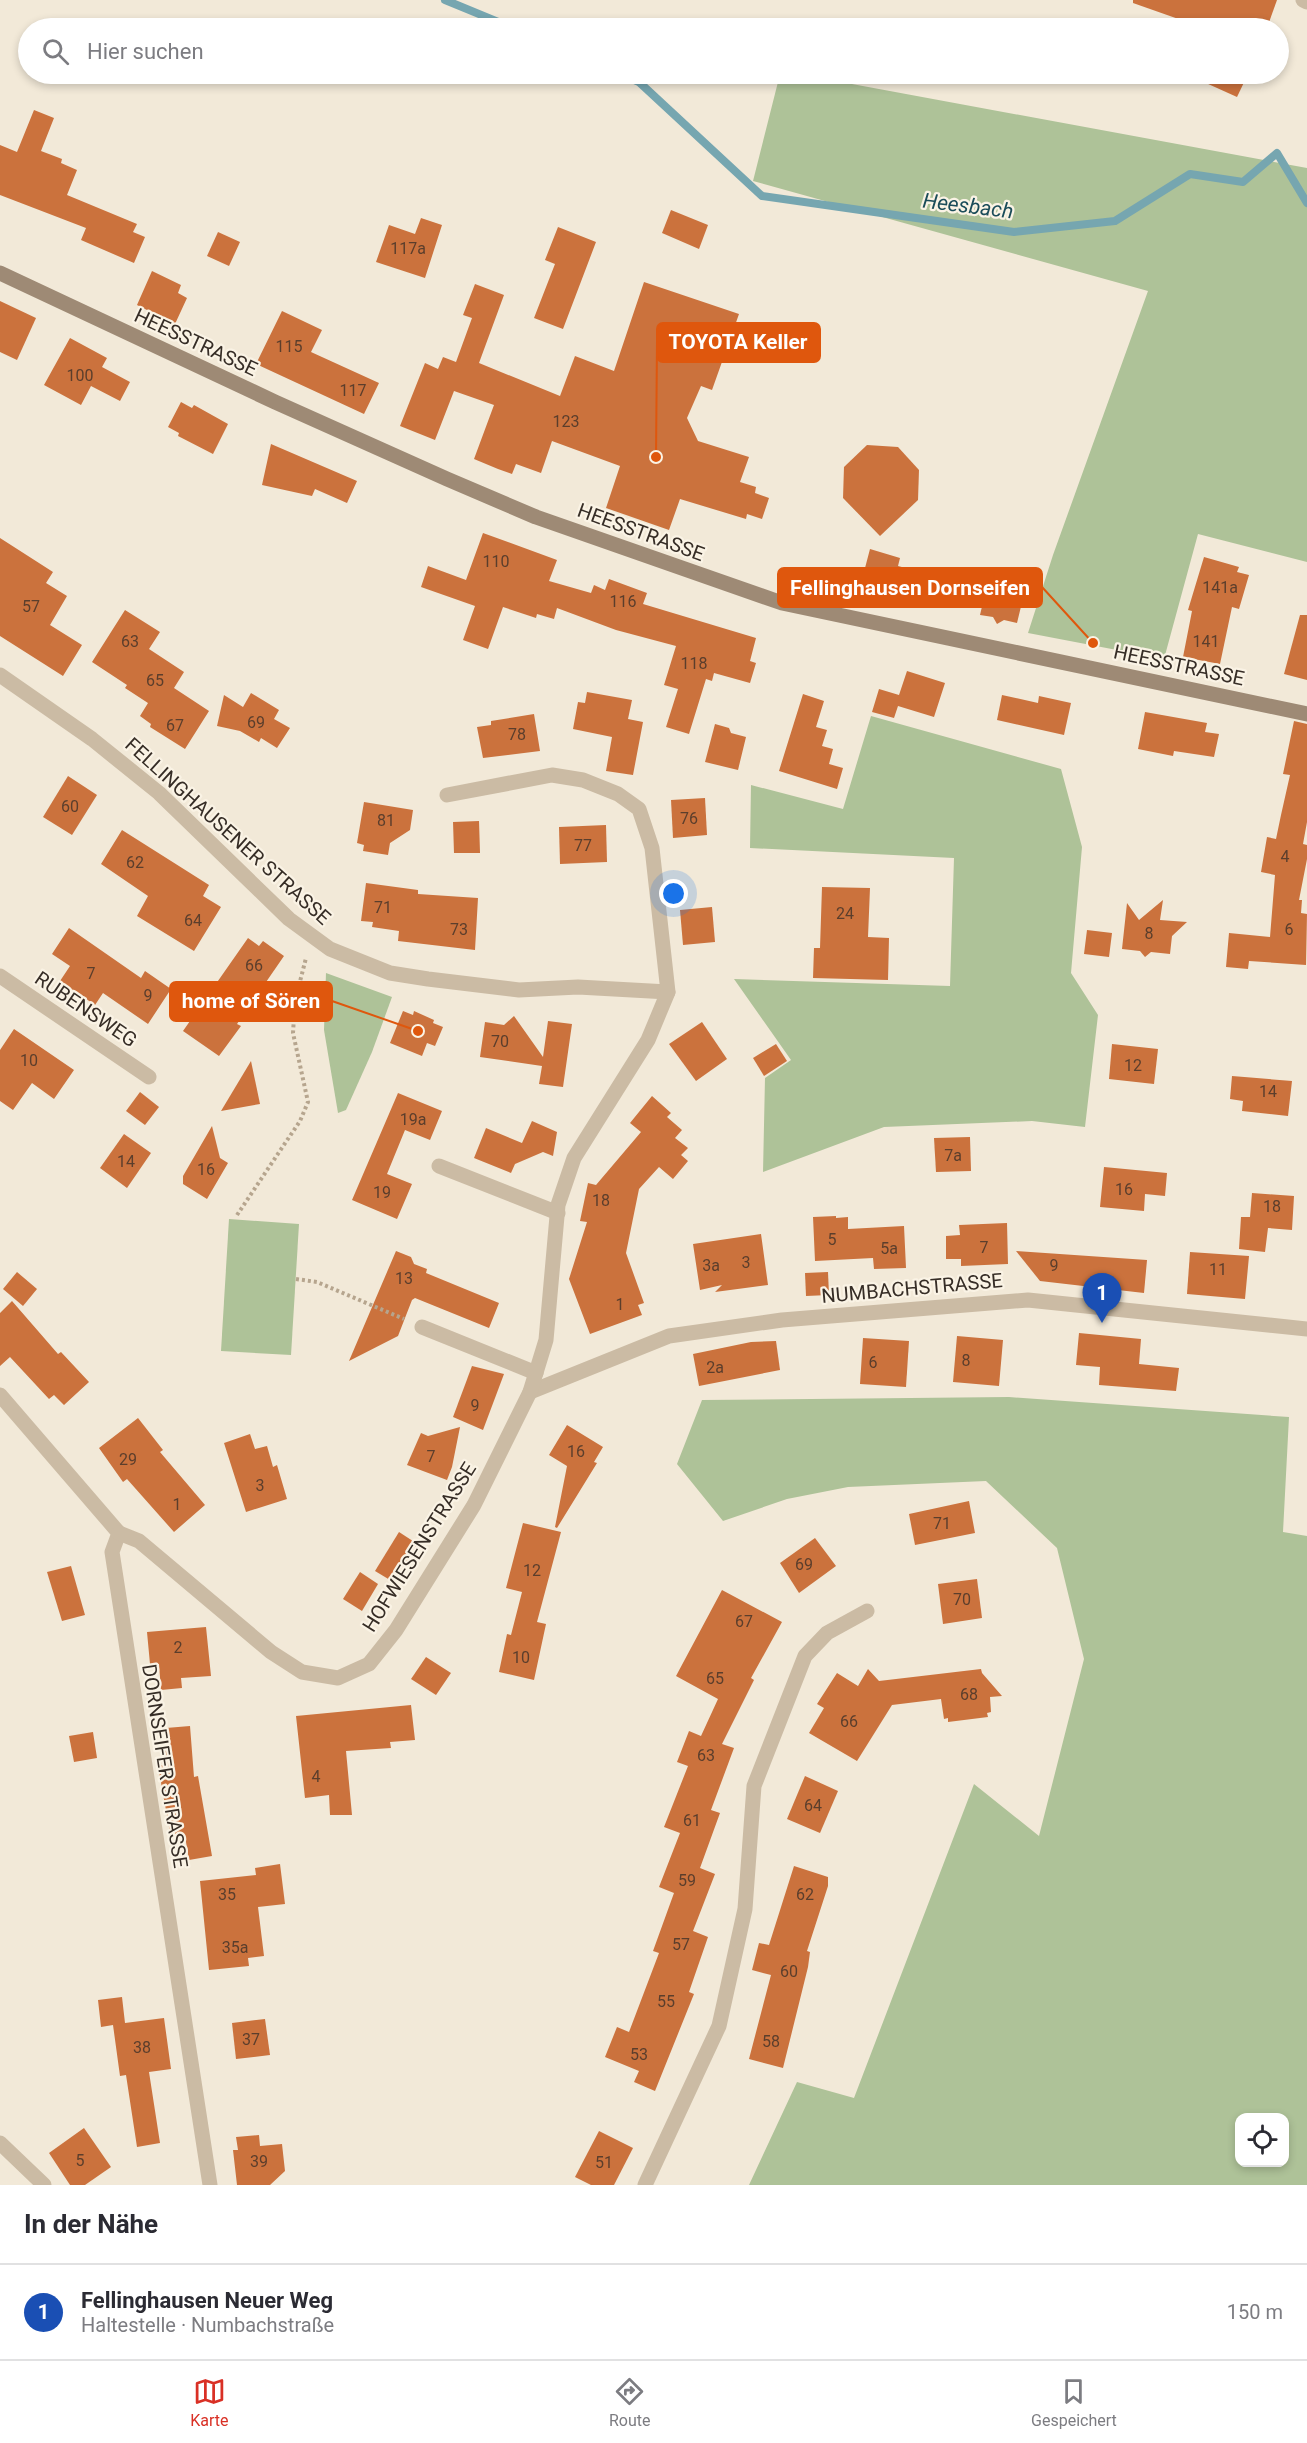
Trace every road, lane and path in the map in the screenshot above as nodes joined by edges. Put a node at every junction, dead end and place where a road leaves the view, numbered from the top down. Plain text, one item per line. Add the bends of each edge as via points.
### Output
1 (1303, 0) edge
2 (1307, 2) edge
3 (0, 273) edge
4 (0, 675) edge
5 (1307, 714) edge
6 (447, 795) dead end
7 (315, 938) junction
8 (0, 976) edge
9 (668, 992) junction
10 (149, 1077) dead end
11 (439, 1166) dead end
12 (558, 1213) junction
13 (237, 1215) dead end
14 (296, 1279) dead end
15 (422, 1327) joint
16 (1307, 1329) edge
17 (536, 1373) junction
18 (530, 1392) junction
19 (0, 1395) edge
20 (119, 1533) junction
21 (867, 1611) dead end
22 (0, 2143) edge
23 (44, 2185) edge
24 (210, 2185) edge
25 (645, 2185) edge

1 - 2 street
3 - 5 main road, HEESSTRASSE via 275,402 536,517 782,603
4 - 7 street, FELLINGHAUSENER STRASSE via 92,739 159,793 289,919
6 - 9 street via 552,775 584,780 639,809 652,848
7 - 9 street, FELLINGHAUSENER STRASSE via 330,949 390,973 519,990 578,987
7 - 13 path via 295,1001 293,1033 308,1102
8 - 10 street, RUBENSWEG
9 - 12 street, HOFWIESENSTRASSE via 648,1040 574,1158
11 - 12 street
12 - 17 street, HOFWIESENSTRASSE via 546,1340
14 - 15 path via 317,1282
15 - 17 street
16 - 18 street, NUMBACHSTRASSE via 1028,1300 782,1320 669,1336
17 - 18 street, HOFWIESENSTRASSE
18 - 20 street, HOFWIESENSTRASSE via 474,1505 396,1630 369,1664 338,1678 302,1672 271,1652 138,1541
19 - 20 street
20 - 24 street, DORNSEIFER STRASSE via 111,1552
21 - 25 street via 827,1633 805,1656 754,1786 745,1909 719,2026
22 - 23 street

